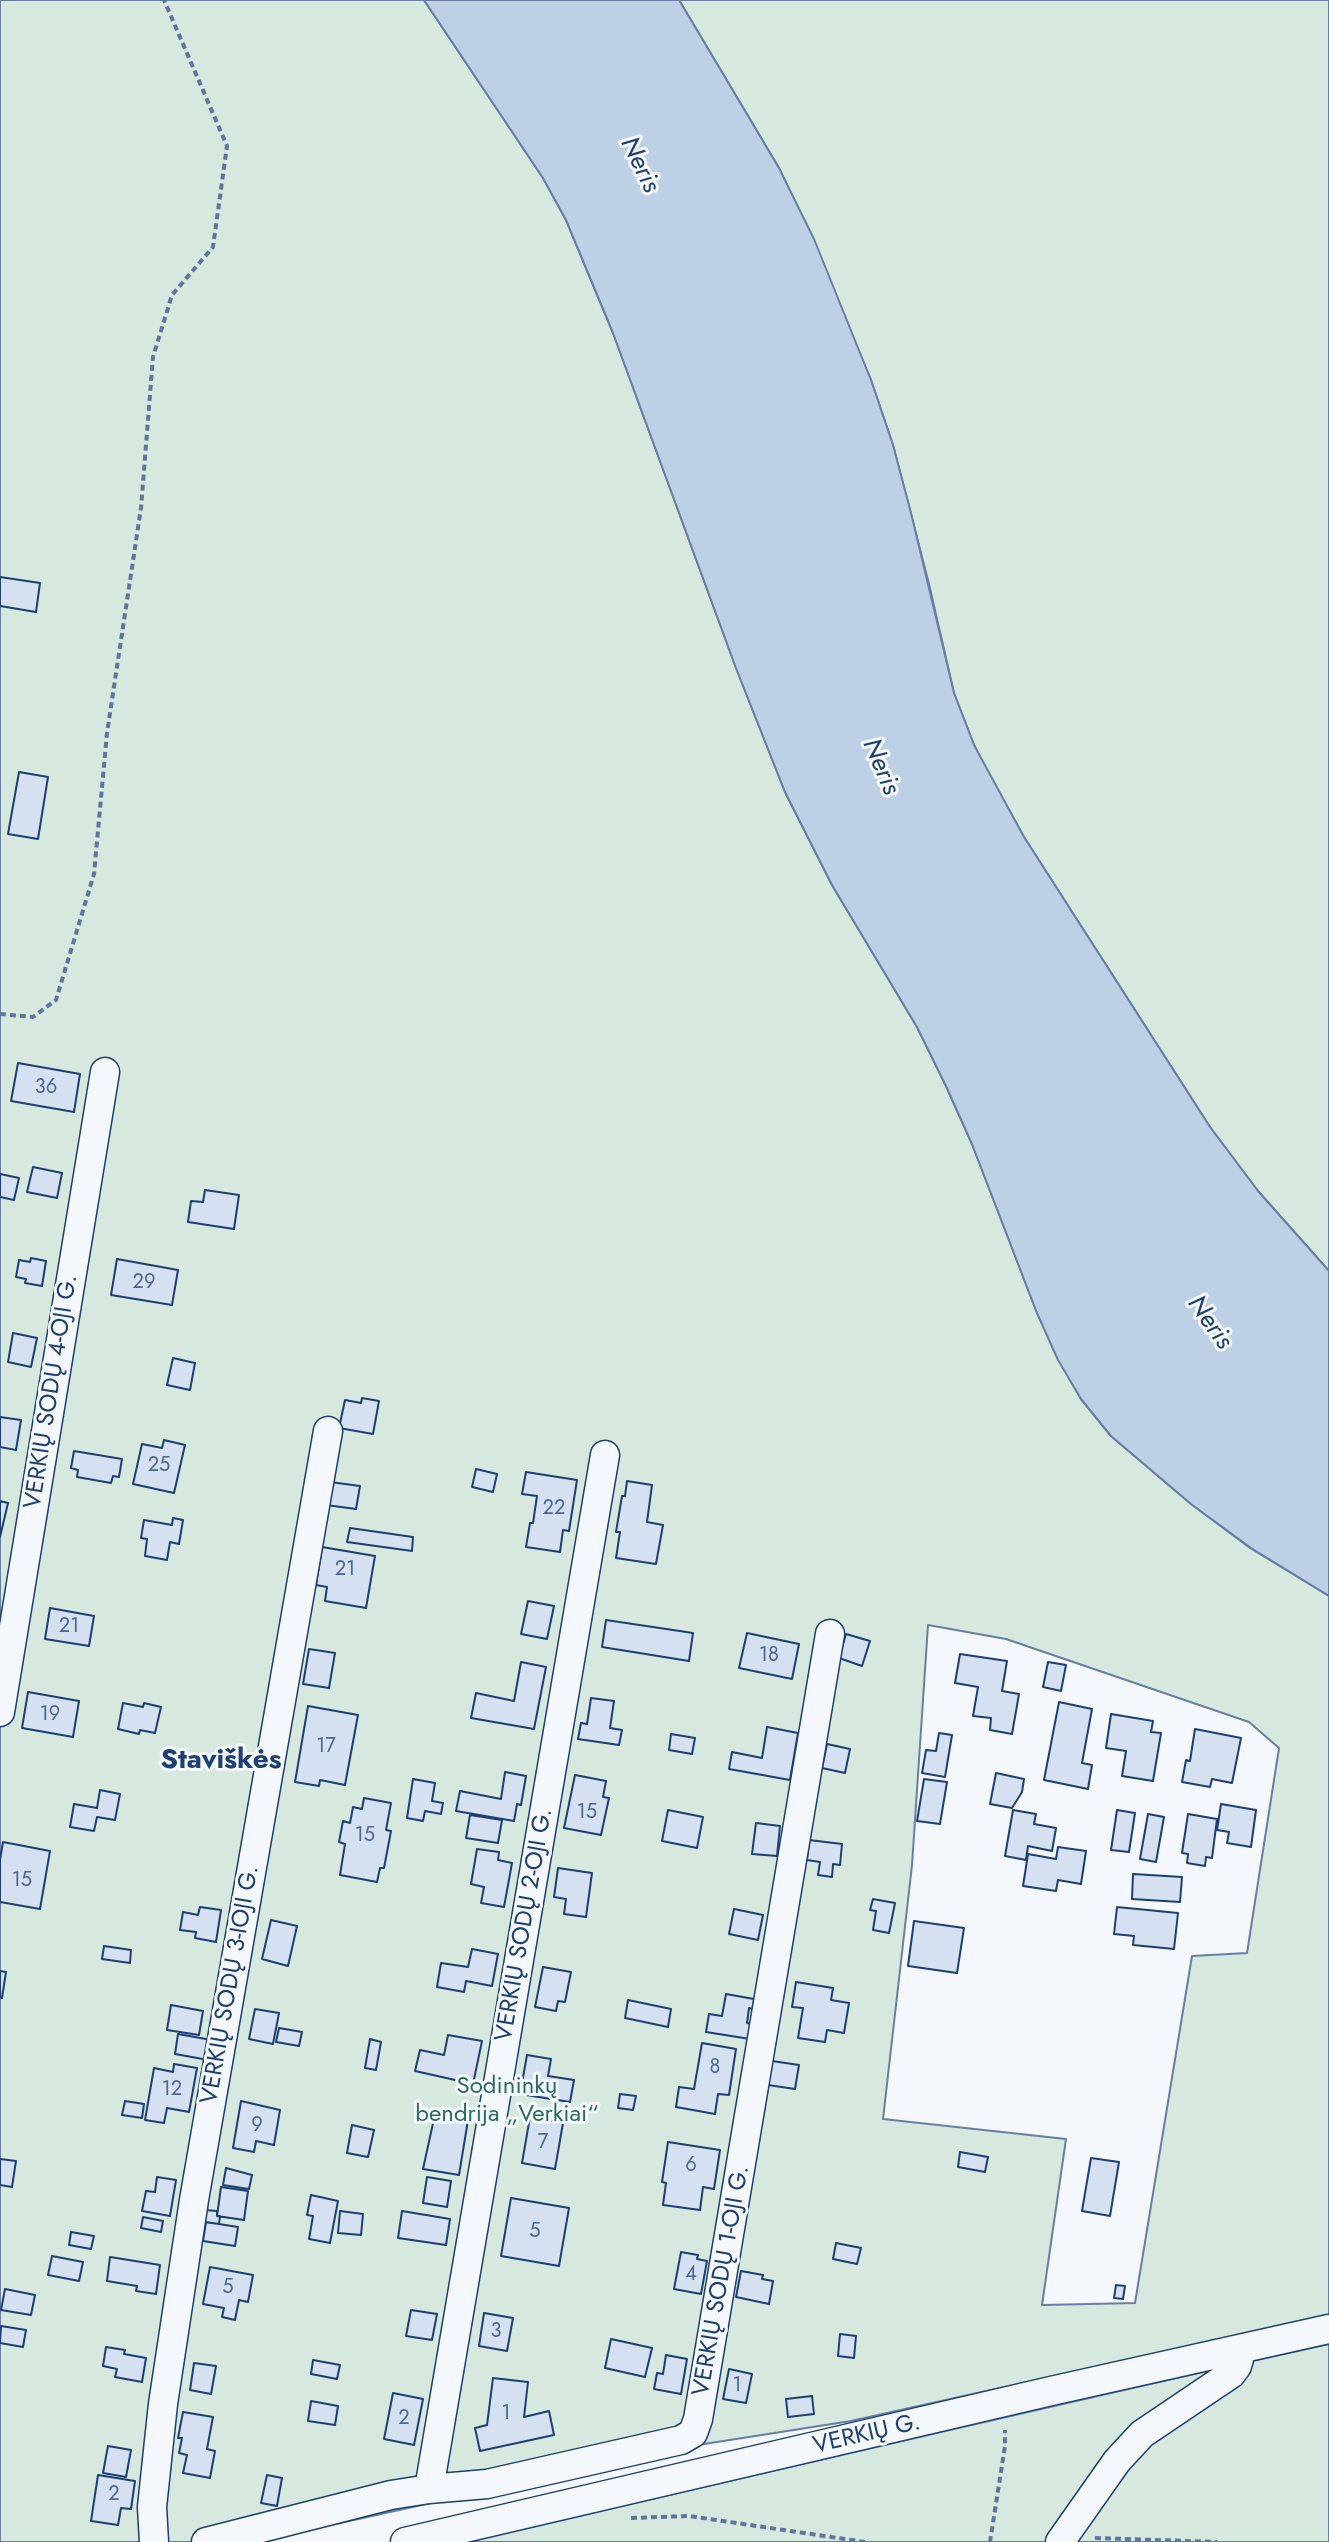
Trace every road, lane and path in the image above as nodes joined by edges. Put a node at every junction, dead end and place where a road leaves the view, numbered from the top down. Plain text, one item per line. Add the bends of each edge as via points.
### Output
1 (164, 0) edge
2 (0, 1014) edge
3 (105, 1072) dead end
4 (328, 1431) dead end
5 (605, 1455) dead end
6 (830, 1634) dead end
7 (0, 1712) edge
8 (1329, 2329) edge
9 (1237, 2350) junction
10 (1003, 2403) junction
11 (429, 2489) junction
12 (628, 2518) dead end
13 (1071, 2540) edge
14 (154, 2542) edge
15 (206, 2542) edge
16 (405, 2542) edge
17 (865, 2542) edge
18 (990, 2542) edge
19 (1217, 2542) edge

1 - 2 path via 227,146 213,247 172,295 153,357 141,508 107,733 94,874 56,1000 33,1017
3 - 7 street, VERKIŲ SODŲ 4-OJI G.
4 - 14 street, VERKIŲ SODŲ 3-IOJI G. via 194,2200 163,2404 152,2507
5 - 11 street, VERKIŲ SODŲ 2-OJI G.
6 - 11 street, VERKIŲ SODŲ 1-OJI G. via 693,2433 487,2484
8 - 9 street, VERKIŲ G.
9 - 10 street, VERKIŲ G.
9 - 13 street via 1239,2359 1231,2374 1142,2434 1117,2461
10 - 16 street, VERKIŲ G.
10 - 18 path via 1005,2446
11 - 15 street, VERKIŲ SODŲ 1-OJI G.
12 - 17 path via 689,2516
13 - 19 path

